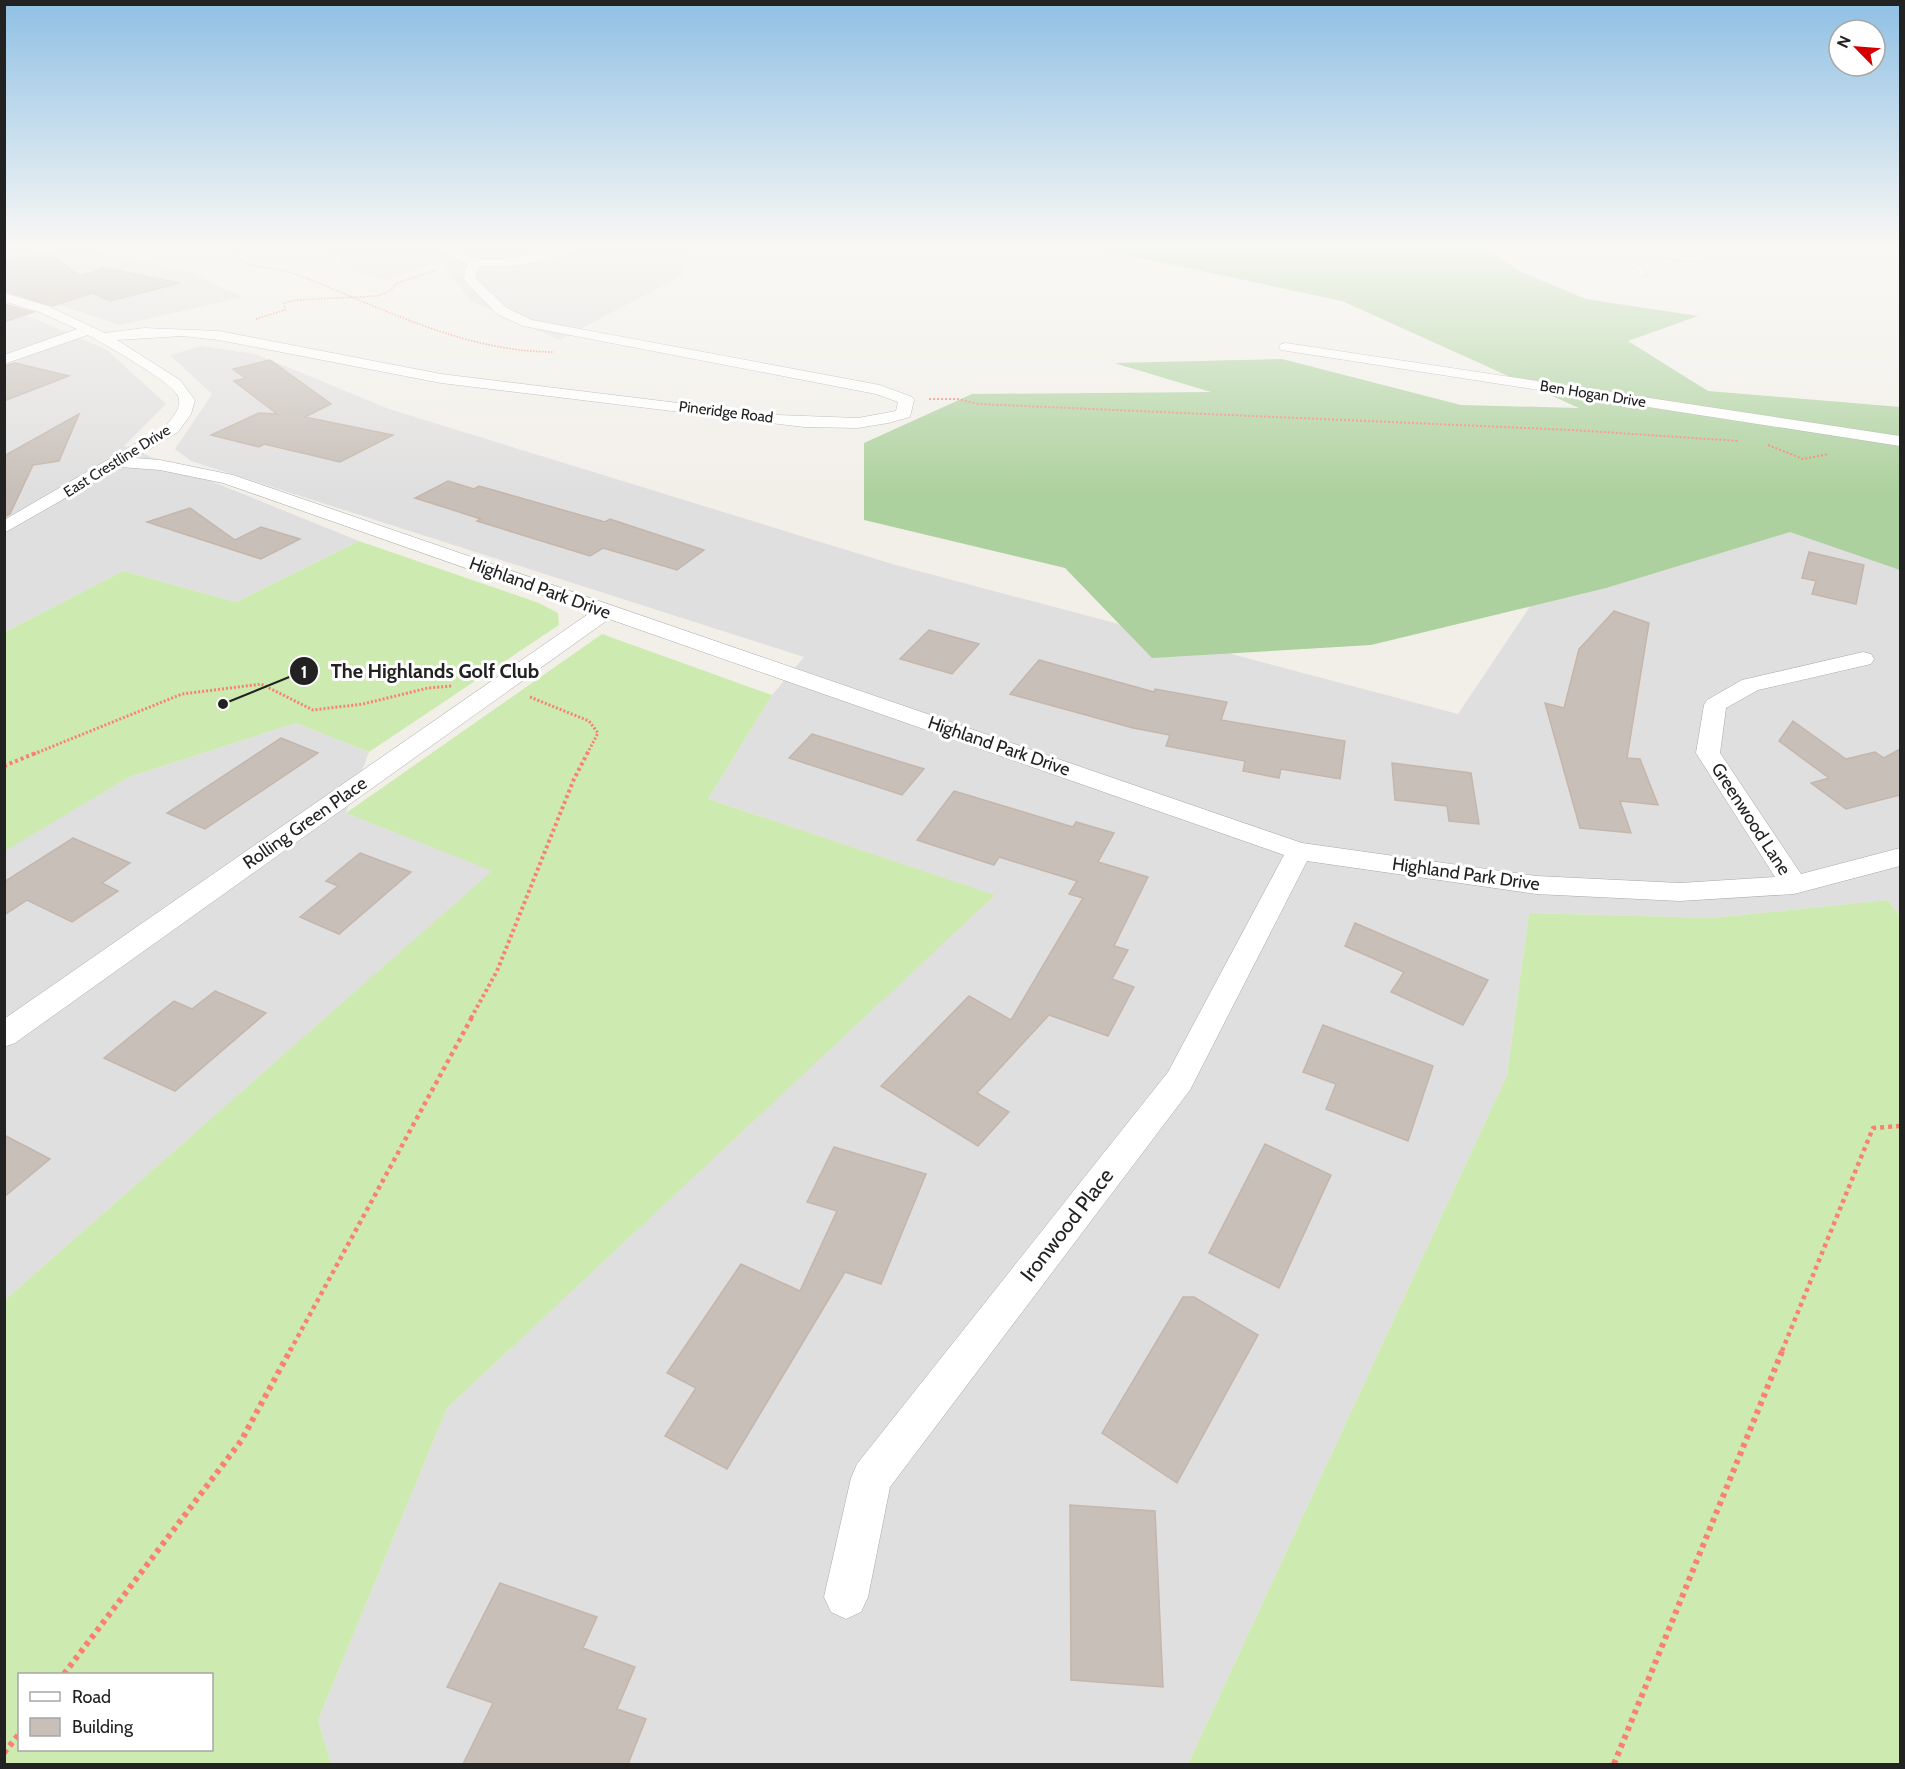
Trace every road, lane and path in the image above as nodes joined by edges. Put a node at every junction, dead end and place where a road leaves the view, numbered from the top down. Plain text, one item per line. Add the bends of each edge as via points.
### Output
1 (85, 327) edge
2 (545, 327) edge
3 (98, 333) junction
4 (1287, 347) dead end
5 (4, 360) edge
6 (926, 399) dead end
7 (1900, 441) edge
8 (1746, 442) dead end
9 (1767, 445) dead end
10 (1830, 454) dead end
11 (120, 462) junction
12 (4, 528) edge
13 (604, 612) junction
14 (1863, 659) dead end
15 (494, 690) junction
16 (4, 766) edge
17 (1299, 850) junction
18 (1900, 857) edge
19 (1794, 885) junction
20 (4, 1035) edge
21 (1900, 1126) edge
22 (846, 1597) dead end
23 (65, 1673) edge
24 (18, 1736) edge
25 (4, 1753) edge
26 (1614, 1764) edge

1 - 3 street, East Crestline Drive
2 - 3 street, Pineridge Road via 880,390 906,400 904,414 883,422 854,425 731,414 404,373 220,334 157,330
3 - 5 street
3 - 11 street, East Crestline Drive via 172,382 186,397 187,408 172,429
4 - 7 street, Ben Hogan Drive
6 - 8 path
9 - 10 path via 1803,459
11 - 12 street, East Crestline Drive
11 - 13 street, Highland Park Drive via 160,465 227,479
13 - 15 street, Rolling Green Place
13 - 17 street, Highland Park Drive
14 - 19 street, Greenwood Lane via 1750,685 1715,705 1708,753
15 - 16 path via 470,684 428,688 363,704 313,710 261,684 182,694
15 - 20 street, Rolling Green Place
15 - 23 path via 541,700 589,721 598,733 574,779 497,971 241,1442
17 - 19 street, Highland Park Drive via 1536,885 1680,892
17 - 22 street, Ironwood Place via 1179,1081 871,1478
18 - 19 street, Highland Park Drive
21 - 26 path via 1873,1128
24 - 25 path

